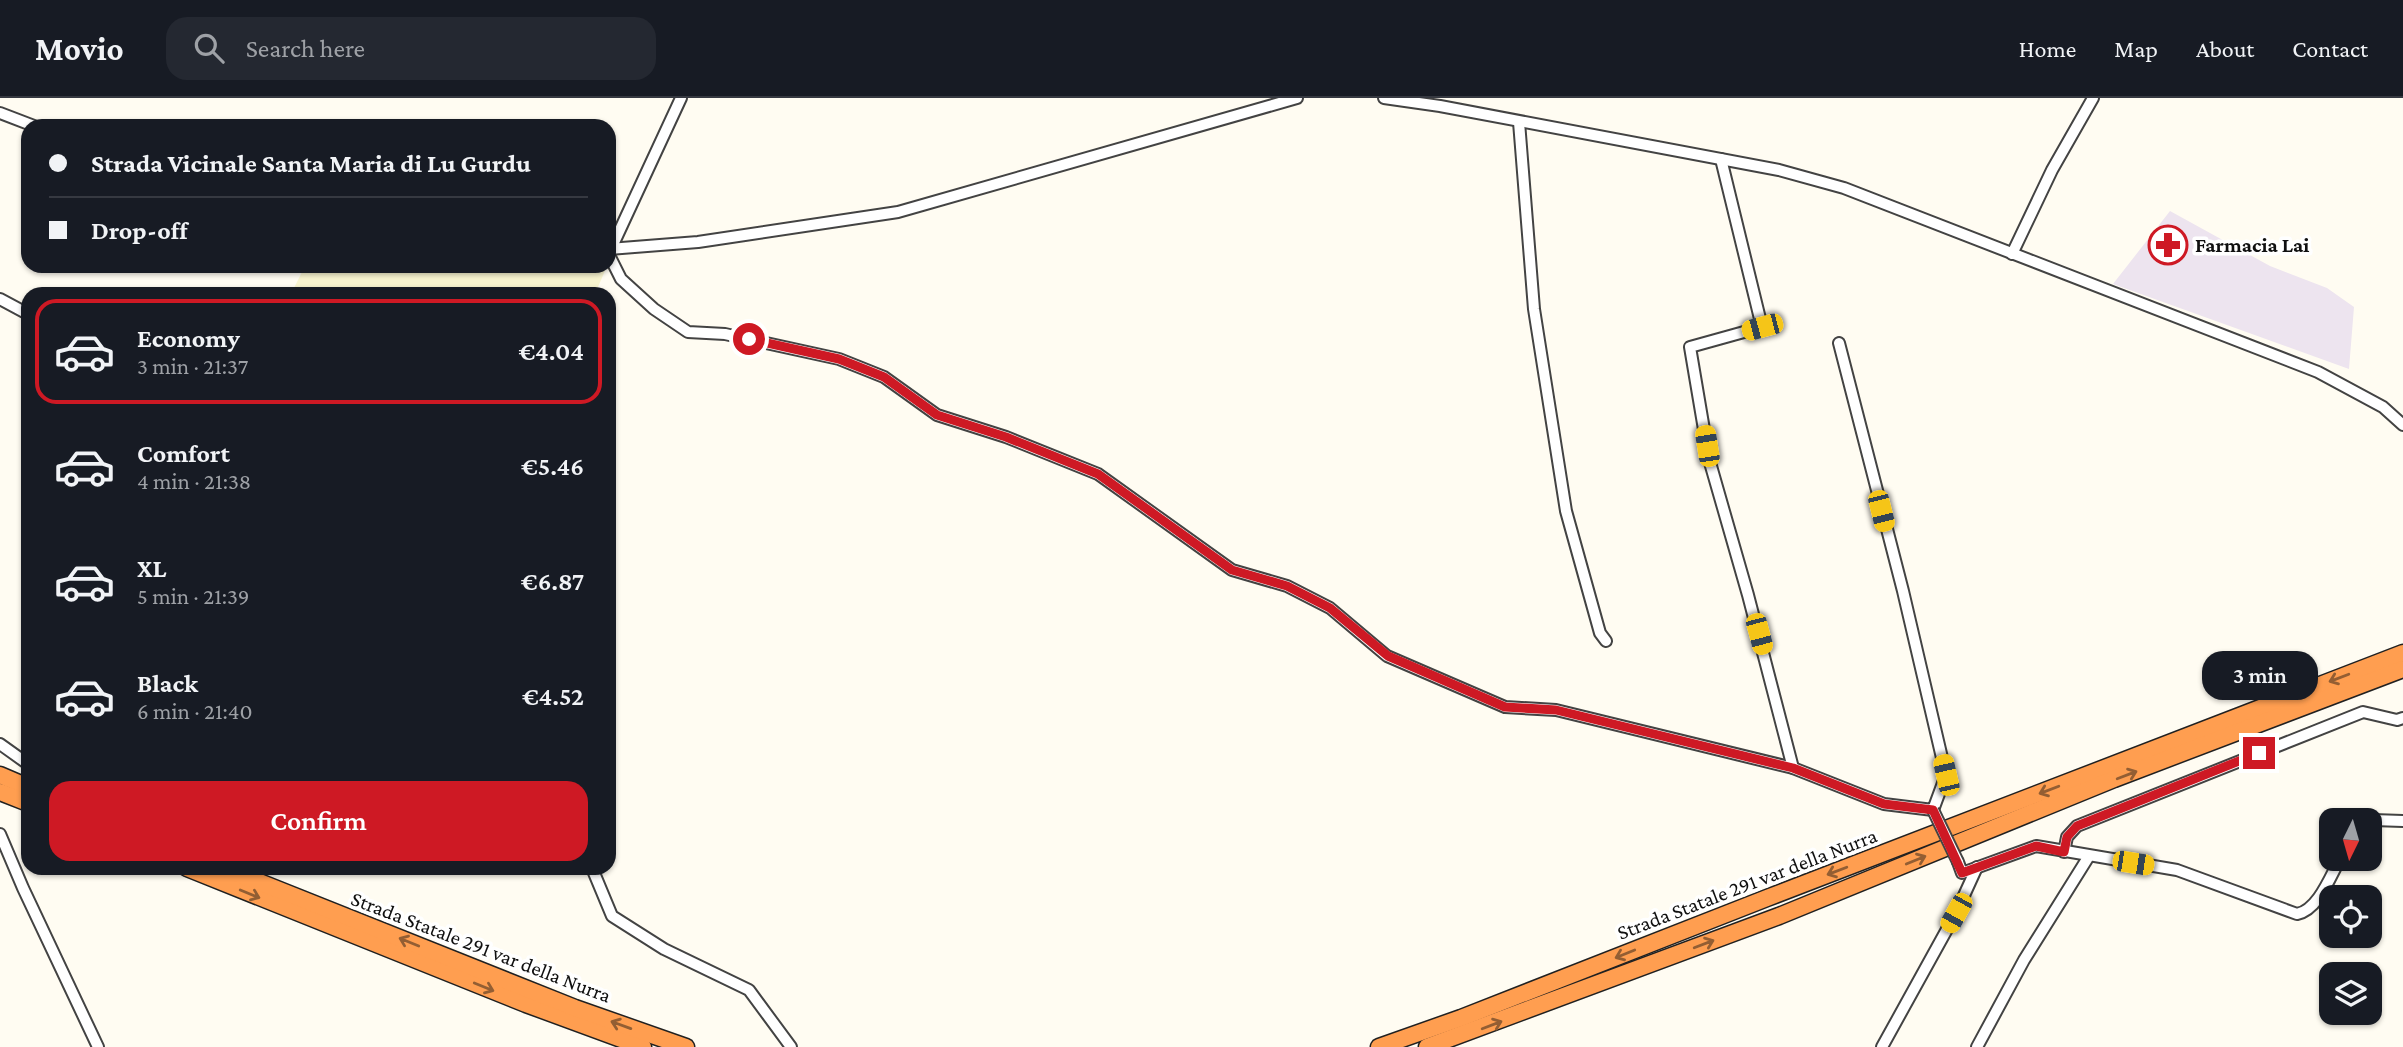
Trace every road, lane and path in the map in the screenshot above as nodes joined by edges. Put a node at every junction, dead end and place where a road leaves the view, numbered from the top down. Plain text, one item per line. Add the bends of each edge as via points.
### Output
1 (681, 98) edge
2 (1297, 98) edge
3 (1384, 98) edge
4 (2093, 98) edge
5 (0, 113) edge
6 (21, 121) edge
7 (1519, 122) junction
8 (1721, 159) junction
9 (616, 238) edge
10 (616, 250) edge
11 (2012, 254) junction
12 (616, 266) edge
13 (0, 299) edge
14 (21, 310) edge
15 (1839, 344) dead end
16 (2388, 411) junction
17 (2403, 411) edge
18 (2403, 425) edge
19 (1606, 641) dead end
20 (2403, 653) edge
21 (2403, 669) edge
22 (2403, 718) edge
23 (0, 744) edge
24 (21, 759) edge
25 (1793, 768) junction
26 (0, 775) edge
27 (21, 784) edge
28 (0, 792) edge
29 (21, 800) edge
30 (1933, 810) junction
31 (2382, 820) edge
32 (2403, 821) edge
33 (0, 834) edge
34 (2064, 852) junction
35 (2090, 856) junction
36 (1977, 867) junction
37 (2332, 872) edge
38 (204, 875) edge
39 (241, 875) edge
40 (595, 875) edge
41 (98, 1047) edge
42 (643, 1047) edge
43 (686, 1047) edge
44 (791, 1047) edge
45 (1379, 1047) edge
46 (1427, 1047) edge
47 (1882, 1047) edge
48 (1978, 1047) edge

1 - 9 street
2 - 10 street via 898,212
3 - 7 street
4 - 11 street
5 - 6 street
7 - 8 street
7 - 19 street via 1534,309 1566,512
8 - 11 street via 1844,188
8 - 25 street via 1762,327 1690,347 1709,459
11 - 16 street via 2318,372
12 - 25 street via 621,279 688,332 725,334 839,359 884,377 937,415 1098,474 1232,570 1287,586 1330,608 1388,656 1505,707 1556,710
13 - 14 street
15 - 30 street via 1946,775
16 - 17 street
16 - 18 street
20 -> 45 highway, Strada Statale 291 var della Nurra
46 -> 21 highway, Strada Statale 291 var della Nurra via 1766,921 2114,779
22 - 34 street via 2363,712 2077,826 2067,837
23 - 24 street
25 - 30 street via 1884,804
26 - 27 highway
28 - 29 highway
30 - 36 street, bridge via 1962,873
31 - 32 street
33 - 41 street
34 - 35 street
34 - 36 street via 2036,846
35 - 37 street via 2177,870 2297,914 2313,905
35 - 48 street via 2024,960
36 - 47 street
38 -> 42 highway, Strada Statale 291 var della Nurra
43 -> 39 highway, Strada Statale 291 var della Nurra via 575,1008
40 - 44 street via 612,916 654,943 749,990

